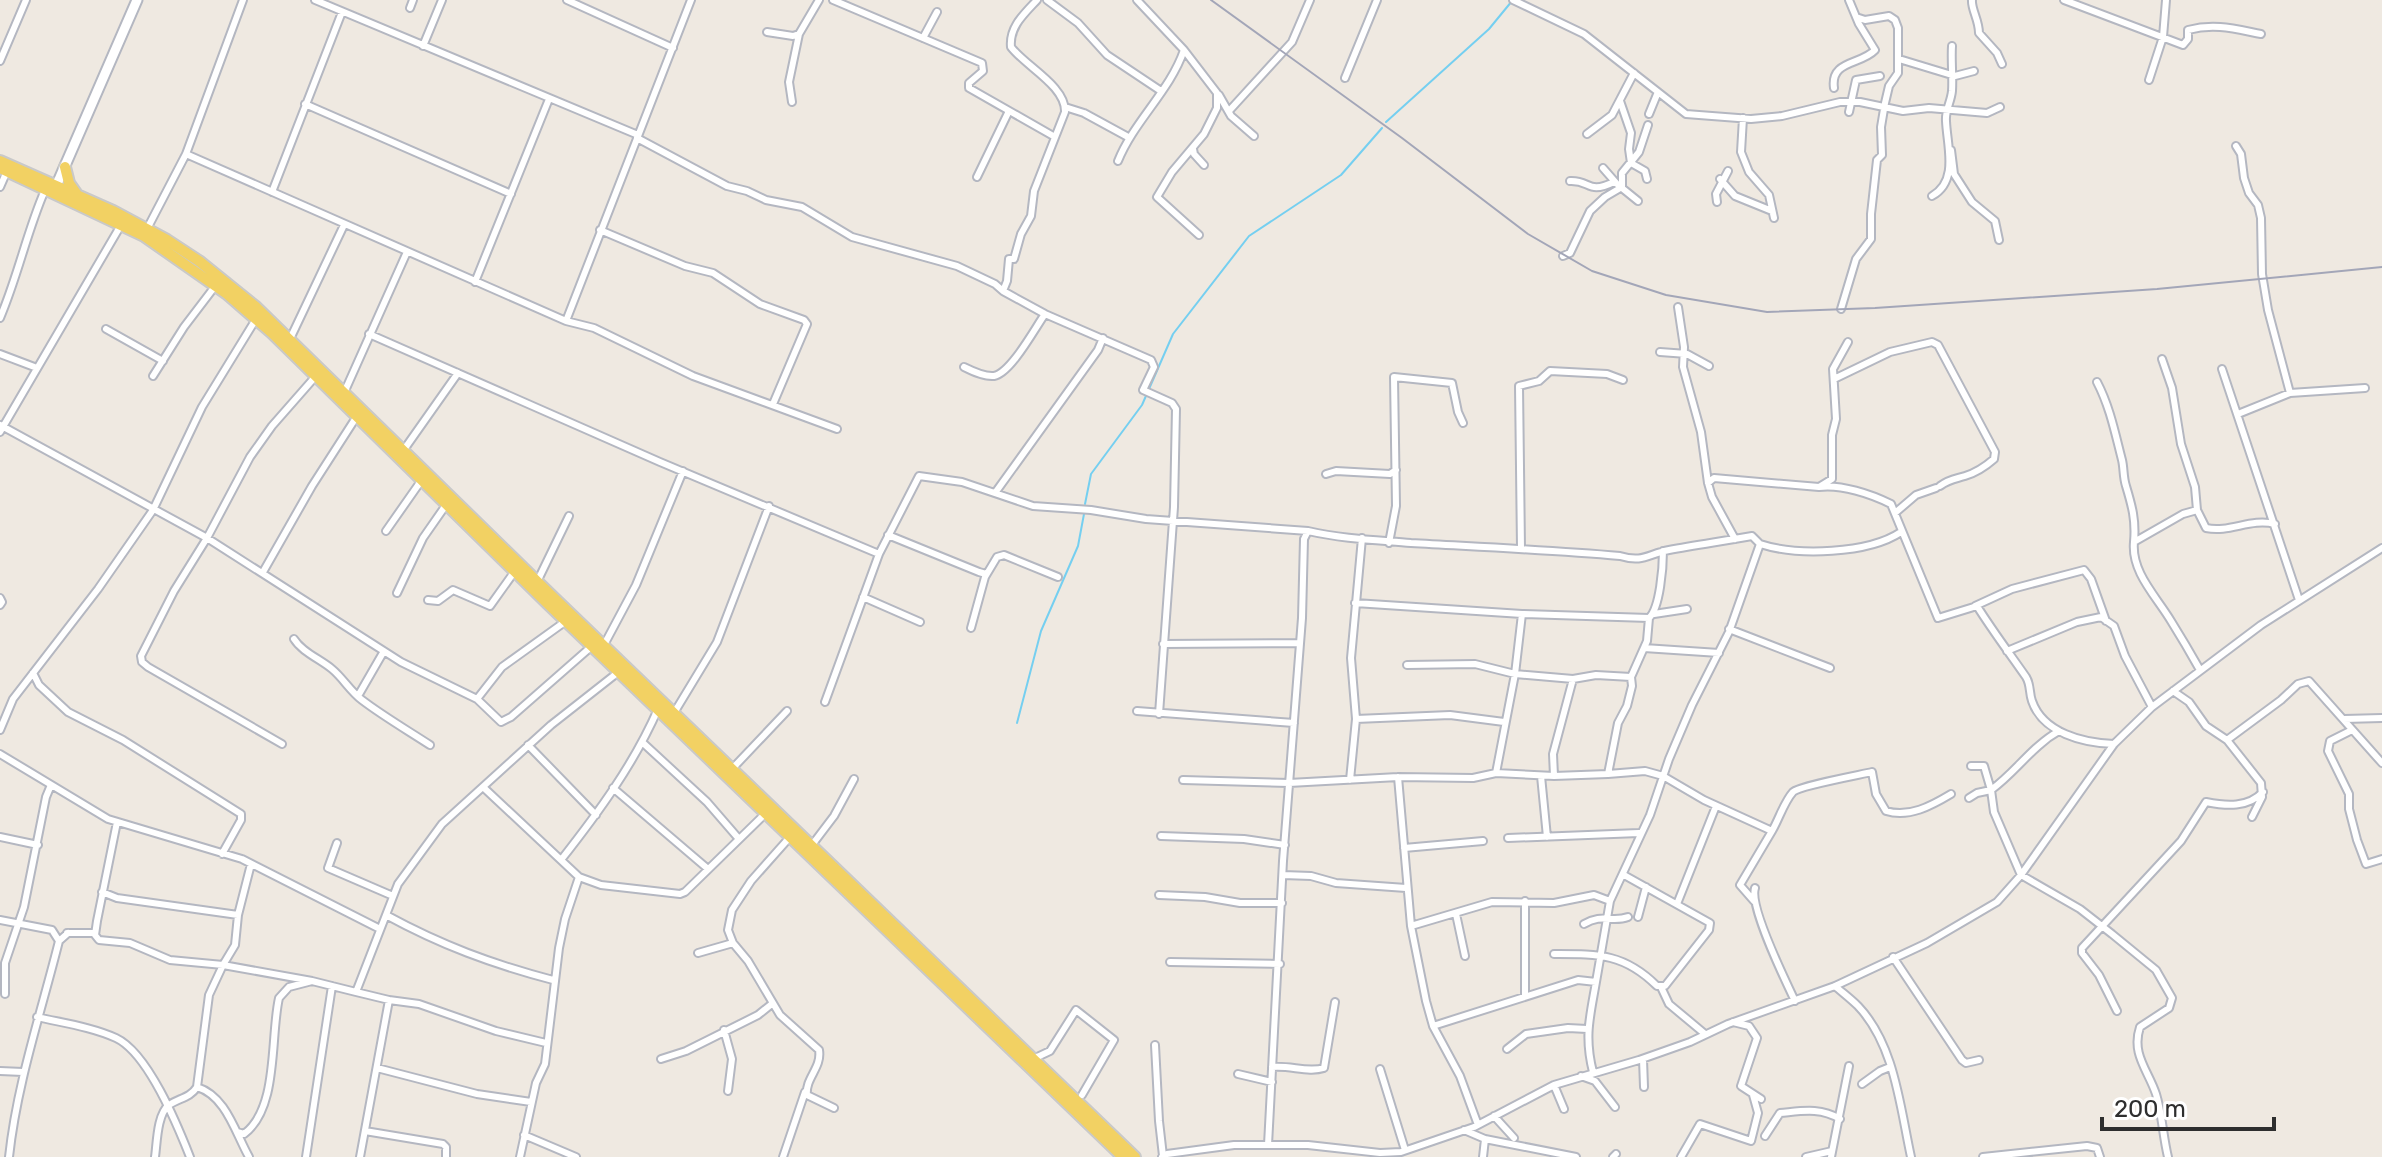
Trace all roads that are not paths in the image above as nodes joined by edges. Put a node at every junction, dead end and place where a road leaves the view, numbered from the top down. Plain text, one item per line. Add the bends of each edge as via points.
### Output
1 (26, 0) edge
2 (137, 0) edge
3 (243, 0) edge
4 (315, 0) edge
5 (413, 0) edge
6 (442, 0) edge
7 (567, 0) edge
8 (691, 0) edge
9 (819, 0) edge
10 (833, 0) edge
11 (1037, 0) edge
12 (1047, 0) edge
13 (1137, 0) edge
14 (1310, 0) edge
15 (1377, 0) edge
16 (1513, 0) edge
17 (1849, 0) edge
18 (1972, 0) edge
19 (2064, 0) edge
20 (2166, 0) edge
21 (410, 8) dead end
22 (342, 12) junction
23 (937, 12) dead end
24 (1856, 17) junction
25 (767, 32) dead end
26 (799, 34) junction
27 (2261, 34) dead end
28 (2163, 37) junction
29 (923, 38) junction
30 (423, 46) junction
31 (1952, 46) dead end
32 (673, 48) junction
33 (1184, 50) junction
34 (1899, 59) junction
35 (0, 61) edge
36 (2002, 64) dead end
37 (1974, 71) dead end
38 (1634, 73) junction
39 (1952, 75) junction
40 (1880, 76) dead end
41 (1345, 78) dead end
42 (2149, 80) dead end
43 (1834, 88) dead end
44 (1161, 91) junction
45 (1658, 92) junction
46 (1217, 93) junction
47 (549, 99) junction
48 (1620, 101) junction
49 (792, 102) dead end
50 (1852, 103) junction
51 (305, 104) junction
52 (1065, 107) junction
53 (2000, 107) dead end
54 (1885, 108) junction
55 (1946, 110) junction
56 (1229, 111) junction
57 (1849, 112) dead end
58 (1008, 113) junction
59 (1649, 114) dead end
60 (1743, 118) junction
61 (1648, 125) dead end
62 (1587, 134) dead end
63 (637, 136) junction
64 (1254, 136) dead end
65 (1055, 137) junction
66 (1128, 137) junction
67 (1950, 146) junction
68 (2236, 146) dead end
69 (1193, 149) junction
70 (186, 154) junction
71 (0, 161) edge
72 (1118, 161) dead end
73 (1631, 163) junction
74 (1204, 165) dead end
75 (65, 167) junction
76 (1603, 168) dead end
77 (4, 170) edge
78 (1728, 171) dead end
79 (977, 177) dead end
80 (1647, 179) dead end
81 (1570, 181) dead end
82 (1721, 181) junction
83 (1614, 182) junction
84 (0, 187) edge
85 (1622, 187) junction
86 (52, 189) junction
87 (272, 192) junction
88 (511, 194) junction
89 (77, 195) junction
90 (1932, 196) dead end
91 (1638, 201) dead end
92 (1717, 202) dead end
93 (121, 225) junction
94 (344, 225) junction
95 (147, 229) junction
96 (600, 230) junction
97 (1199, 235) dead end
98 (1999, 240) dead end
99 (407, 252) junction
100 (1563, 256) dead end
101 (475, 282) junction
102 (216, 285) junction
103 (1003, 291) junction
104 (1678, 307) dead end
105 (1841, 309) dead end
106 (1045, 314) junction
107 (0, 318) edge
108 (256, 319) junction
109 (566, 321) junction
110 (106, 329) dead end
111 (369, 334) junction
112 (1103, 338) junction
113 (290, 339) junction
114 (1848, 342) dead end
115 (1660, 352) dead end
116 (0, 354) edge
117 (1683, 354) junction
118 (2162, 359) dead end
119 (163, 361) junction
120 (1709, 366) dead end
121 (964, 367) dead end
122 (37, 368) junction
123 (2222, 369) dead end
124 (458, 373) junction
125 (153, 376) dead end
126 (315, 377) junction
127 (1834, 379) junction
128 (1623, 380) dead end
129 (2097, 382) dead end
130 (2365, 388) dead end
131 (344, 393) junction
132 (2290, 393) junction
133 (773, 404) junction
134 (2238, 414) junction
135 (357, 416) junction
136 (1463, 423) dead end
137 (1, 427) edge
138 (837, 429) dead end
139 (403, 451) junction
140 (1396, 470) junction
141 (683, 471) junction
142 (1326, 474) dead end
143 (421, 481) junction
144 (1708, 483) junction
145 (1819, 487) junction
146 (995, 493) junction
147 (446, 505) junction
148 (769, 506) junction
149 (153, 510) junction
150 (2197, 510) junction
151 (1895, 513) junction
152 (569, 516) dead end
153 (1172, 520) junction
154 (2275, 524) junction
155 (386, 531) dead end
156 (1308, 531) junction
157 (1901, 532) junction
158 (888, 535) junction
159 (207, 538) junction
160 (1362, 538) junction
161 (1735, 539) junction
162 (2134, 542) junction
163 (1389, 543) junction
164 (1760, 544) junction
165 (1521, 548) junction
166 (2382, 548) edge
167 (1663, 551) junction
168 (879, 554) junction
169 (515, 571) junction
170 (263, 572) junction
171 (985, 577) junction
172 (1058, 577) dead end
173 (537, 582) junction
174 (397, 593) dead end
175 (863, 597) junction
176 (0, 598) edge
177 (428, 600) dead end
178 (2299, 600) junction
179 (1355, 603) junction
180 (0, 605) edge
181 (1975, 606) junction
182 (1687, 609) dead end
183 (1522, 614) junction
184 (1652, 616) junction
185 (566, 621) junction
186 (2106, 621) junction
187 (920, 622) dead end
188 (971, 628) dead end
189 (1729, 629) junction
190 (294, 639) dead end
191 (1299, 643) junction
192 (1163, 644) junction
193 (598, 646) junction
194 (1644, 648) junction
195 (384, 651) junction
196 (2007, 651) junction
197 (1719, 653) junction
198 (1407, 665) dead end
199 (1830, 668) dead end
200 (623, 669) junction
201 (2200, 670) junction
202 (33, 673) junction
203 (1515, 674) junction
204 (1631, 677) junction
205 (1573, 679) junction
206 (25, 683) junction
207 (39, 685) junction
208 (2173, 691) junction
209 (358, 696) junction
210 (477, 699) junction
211 (825, 702) dead end
212 (2152, 707) junction
213 (658, 709) junction
214 (787, 711) dead end
215 (1137, 711) dead end
216 (674, 713) junction
217 (1159, 714) junction
218 (2382, 718) edge
219 (1356, 719) junction
220 (2344, 719) junction
221 (1504, 722) junction
222 (1294, 723) junction
223 (0, 730) edge
224 (2352, 730) junction
225 (2059, 731) junction
226 (2227, 740) junction
227 (642, 742) junction
228 (282, 744) dead end
229 (2114, 744) junction
230 (430, 745) dead end
231 (528, 745) junction
232 (0, 754) edge
233 (2382, 763) edge
234 (1971, 766) dead end
235 (732, 769) junction
236 (1496, 773) junction
237 (1608, 774) junction
238 (1541, 776) junction
239 (1554, 776) junction
240 (1663, 776) junction
241 (1398, 777) junction
242 (854, 779) dead end
243 (1183, 780) dead end
244 (1350, 780) junction
245 (1289, 783) junction
246 (51, 785) junction
247 (483, 787) junction
248 (613, 788) junction
249 (1991, 790) junction
250 (2263, 792) junction
251 (1951, 794) dead end
252 (1969, 798) dead end
253 (1716, 806) junction
254 (766, 813) junction
255 (596, 815) junction
256 (2252, 817) dead end
257 (117, 822) junction
258 (1772, 831) junction
259 (1639, 833) junction
260 (1161, 836) dead end
261 (0, 837) edge
262 (790, 837) junction
263 (1547, 837) junction
264 (1508, 838) dead end
265 (739, 839) junction
266 (1483, 841) dead end
267 (337, 843) dead end
268 (38, 845) junction
269 (812, 845) junction
270 (1285, 845) junction
271 (1404, 848) junction
272 (222, 854) junction
273 (2382, 859) edge
274 (561, 860) junction
275 (251, 864) junction
276 (708, 869) junction
277 (1283, 875) junction
278 (1624, 875) junction
279 (2021, 875) junction
280 (579, 877) junction
281 (1646, 887) junction
282 (1406, 888) junction
283 (1755, 888) dead end
284 (102, 892) junction
285 (1159, 895) dead end
286 (393, 896) junction
287 (1525, 901) junction
288 (1610, 901) junction
289 (1754, 901) junction
290 (1282, 903) junction
291 (1677, 904) junction
292 (1456, 914) junction
293 (238, 915) junction
294 (386, 915) junction
295 (1607, 917) junction
296 (1628, 917) dead end
297 (1638, 917) dead end
298 (0, 920) edge
299 (20, 922) junction
300 (1584, 924) dead end
301 (2101, 925) junction
302 (1411, 926) junction
303 (380, 929) junction
304 (52, 930) junction
305 (68, 933) junction
306 (95, 933) junction
307 (59, 941) junction
308 (733, 943) junction
309 (698, 953) dead end
310 (1554, 954) dead end
311 (1600, 954) junction
312 (1465, 956) dead end
313 (1893, 957) junction
314 (1170, 962) dead end
315 (1280, 964) junction
316 (223, 965) junction
317 (553, 980) junction
318 (312, 981) junction
319 (1596, 982) junction
320 (332, 986) junction
321 (1835, 986) junction
322 (1661, 987) junction
323 (356, 992) junction
324 (5, 994) dead end
325 (1525, 995) junction
326 (389, 1000) junction
327 (1795, 1001) junction
328 (1335, 1002) dead end
329 (773, 1003) junction
330 (2117, 1011) dead end
331 (37, 1017) junction
332 (1733, 1022) junction
333 (1433, 1026) junction
334 (1587, 1029) junction
335 (724, 1030) junction
336 (1705, 1034) junction
337 (546, 1043) junction
338 (1155, 1045) dead end
339 (1507, 1049) dead end
340 (661, 1059) dead end
341 (1033, 1059) junction
342 (1643, 1059) junction
343 (1979, 1060) dead end
344 (1849, 1066) dead end
345 (1272, 1067) junction
346 (1890, 1067) junction
347 (377, 1068) junction
348 (1380, 1069) dead end
349 (0, 1071) edge
350 (23, 1072) junction
351 (1593, 1072) junction
352 (1238, 1074) dead end
353 (1581, 1076) junction
354 (1272, 1082) junction
355 (1862, 1084) dead end
356 (1554, 1085) junction
357 (197, 1087) junction
358 (1644, 1087) dead end
359 (806, 1090) junction
360 (728, 1091) dead end
361 (1082, 1095) dead end
362 (1753, 1095) junction
363 (1761, 1099) dead end
364 (176, 1102) junction
365 (531, 1102) junction
366 (168, 1106) junction
367 (1615, 1107) dead end
368 (834, 1108) dead end
369 (1564, 1109) dead end
370 (171, 1115) junction
371 (1494, 1116) junction
372 (1840, 1119) junction
373 (1478, 1125) junction
374 (1464, 1130) junction
375 (365, 1131) junction
376 (237, 1132) junction
377 (524, 1135) junction
378 (1765, 1136) dead end
379 (1514, 1138) dead end
380 (1485, 1139) junction
381 (1268, 1145) junction
382 (1308, 1145) junction
383 (1402, 1153) edge
384 (1832, 1154) edge
385 (1565, 1156) edge
386 (9, 1157) edge
387 (155, 1157) edge
388 (190, 1157) edge
389 (249, 1157) edge
390 (306, 1157) edge
391 (360, 1157) edge
392 (446, 1157) edge
393 (520, 1157) edge
394 (576, 1157) edge
395 (783, 1157) edge
396 (1123, 1157) edge
397 (1135, 1157) edge
398 (1162, 1157) edge
399 (1308, 1157) edge
400 (1483, 1157) edge
401 (1576, 1157) edge
402 (1681, 1157) edge
403 (1806, 1157) edge
404 (1911, 1157) edge
405 (1983, 1157) edge
406 (2100, 1157) edge
407 (2168, 1157) edge

1 - 35 street
2 - 75 street
3 - 70 street
4 - 22 street
5 - 21 street
6 - 30 street
7 - 32 street
8 - 32 street
9 - 26 street
10 - 29 street
11 - 52 street via 1015,25 1011,47 1043,75
12 - 44 street via 1107,55
13 - 33 street
14 - 56 street via 1292,42
15 - 41 street
16 - 38 street via 1584,34
17 - 24 street
18 - 36 street via 1979,33
19 - 28 street
20 - 28 street
22 - 30 street
22 - 51 street
23 - 29 street
24 - 34 street via 1895,20
24 - 43 street via 1875,50 1841,67
25 - 26 street
26 - 49 street via 789,82
27 - 28 street via 2228,26 2188,30 2183,45
28 - 42 street
29 - 58 street via 982,63 983,71 969,88
30 - 47 street
31 - 39 street
32 - 63 street
33 - 44 street
33 - 46 street
34 - 39 street
34 - 54 street
37 - 39 street
38 - 45 street
38 - 48 street
39 - 55 street
40 - 50 street via 1856,80
44 - 66 street
45 - 59 street
45 - 60 street via 1686,114
46 - 56 street
46 - 69 street via 1216,113
47 - 63 street
47 - 88 street
48 - 62 street via 1605,122
48 - 73 street via 1631,133
50 - 54 street
50 - 57 street
50 - 60 street
51 - 87 street
51 - 88 street
52 - 65 street
52 - 66 street
53 - 55 street via 1987,113
54 - 55 street
54 - 105 street via 1871,239 1856,259
55 - 67 street
56 - 64 street
58 - 65 street
58 - 79 street
60 - 82 street via 1741,152 1769,195 1773,214 1735,196
61 - 73 street
63 - 96 street
63 - 103 street via 727,186 802,207 852,237 957,266
65 - 103 street via 1034,191 1031,216 1014,259 1009,259
66 - 72 street
67 - 90 street via 1947,183
67 - 98 street via 1954,174 1972,202 1995,221
68 - 132 street via 2261,218 2262,274
69 - 74 street
69 - 97 street via 1157,197
70 - 87 street
70 - 95 street
71 - 86 main road
73 - 80 street via 1645,171
73 - 85 street via 1622,173
75 - 86 street
75 - 89 main road
76 - 83 street
77 - 84 street
77 - 86 main road
78 - 82 street
81 - 83 street via 1605,188
82 - 92 street
83 - 85 street
85 - 91 street
85 - 100 street via 1590,211 1570,253
86 - 89 main road
86 - 93 main road
86 - 107 street via 37,206
87 - 94 street
88 - 101 street
89 - 95 main road
93 - 102 main road
93 - 122 street
94 - 99 street
94 - 113 street
95 - 113 main road via 199,261
96 - 109 street
96 - 133 street via 713,273 760,304 804,320 807,324
99 - 101 street
99 - 111 street
101 - 109 street
102 - 108 main road
102 - 119 street
103 - 106 street
104 - 117 street
106 - 112 street
106 - 121 street via 1001,373 987,375
108 - 126 main road
108 - 149 street via 202,407
109 - 133 street
110 - 119 street
111 - 124 street
111 - 131 street
112 - 146 street
112 - 153 street via 1154,364 1143,390 1176,409
113 - 131 main road
114 - 127 street via 1833,369
115 - 117 street
116 - 122 street
117 - 120 street
117 - 144 street
118 - 150 street
119 - 125 street
122 - 137 street
123 - 134 street
124 - 139 street
124 - 141 street
126 - 135 main road
126 - 159 street via 250,457
127 - 145 street via 1832,479
127 - 151 street via 1890,352 1932,342 1995,452 1986,465 1916,495
128 - 165 street via 1550,371 1539,381 1519,386
129 - 162 street via 2113,419 2132,500
130 - 132 street
131 - 139 main road
132 - 134 street
133 - 138 street
134 - 154 street
135 - 143 main road
135 - 170 street
136 - 140 street via 1452,383 1394,377
137 - 149 street
139 - 173 main road
140 - 142 street
140 - 163 street
141 - 148 street
141 - 193 street via 636,585
143 - 147 main road
143 - 155 street
144 - 145 street via 1714,478
144 - 161 street
145 - 151 street via 1881,499
146 - 153 street via 1033,506
146 - 158 street via 919,476
147 - 169 main road
147 - 174 street via 423,538
148 - 168 street
148 - 216 street via 717,642
149 - 159 street
149 - 202 street
150 - 154 street via 2206,528 2216,530 2261,521
150 - 162 street
151 - 157 street
152 - 173 street
153 - 156 street
153 - 192 street
154 - 178 street
156 - 160 street
156 - 191 street
157 - 164 street via 1866,548 1810,553
157 - 181 street via 1938,618
158 - 168 street
158 - 171 street
159 - 170 street
159 - 228 street via 146,644 142,662
160 - 163 street
160 - 179 street
161 - 164 street via 1752,536
161 - 167 street
162 - 201 street via 2138,569
163 - 165 street
164 - 189 street
165 - 167 street via 1631,560
166 - 178 street
167 - 184 street via 1663,577
168 - 175 street
169 - 177 street via 490,606 453,590 438,601
169 - 185 main road
170 - 195 street
171 - 172 street via 996,558 1004,555
171 - 188 street
173 - 193 main road
175 - 187 street
175 - 211 street
176 - 180 street
178 - 201 street
179 - 183 street
179 - 219 street via 1351,681
181 - 186 street via 2012,589 2084,570
181 - 196 street
182 - 184 street
183 - 184 street
183 - 203 street
184 - 194 street
185 - 193 main road
185 - 210 street via 502,667
186 - 196 street via 2094,617
186 - 212 street via 2114,626
189 - 197 street
189 - 199 street
190 - 209 street
191 - 192 street
191 - 222 street
192 - 217 street
193 - 200 main road
193 - 210 street via 504,722
194 - 197 street
194 - 204 street
195 - 209 street
195 - 210 street
196 - 225 street via 2029,681 2035,707
197 - 240 street
198 - 203 street via 1475,664
200 - 213 main road
200 - 216 main road
200 - 231 street
201 - 208 street
202 - 206 street
202 - 207 street
203 - 205 street
203 - 221 street
204 - 205 street
204 - 237 street
205 - 239 street via 1553,754
206 - 207 street
206 - 223 street
207 - 272 street via 68,712 241,814
208 - 212 street
208 - 226 street
209 - 230 street
212 - 229 street
213 - 227 street
213 - 254 main road
214 - 235 street
215 - 217 street
216 - 235 main road
217 - 222 street
218 - 220 street
219 - 221 street via 1450,715
219 - 244 street
220 - 224 street
220 - 226 street via 2306,681
221 - 236 street
222 - 245 street
224 - 233 street
224 - 273 street via 2330,741 2328,751 2349,794 2366,864
225 - 229 street
225 - 249 street
226 - 250 street
227 - 248 street
227 - 265 street
229 - 279 street
231 - 247 street
231 - 255 street
232 - 246 street
234 - 249 street via 1984,766
235 - 269 main road
236 - 238 street
236 - 241 street via 1473,778
237 - 239 street
237 - 240 street via 1645,771
238 - 239 street
238 - 263 street
240 - 253 street
240 - 259 street
241 - 244 street
241 - 271 street
242 - 269 street
243 - 245 street
244 - 245 street
245 - 270 street
246 - 257 street
246 - 268 street
247 - 274 street
247 - 286 street via 442,824
248 - 255 street
248 - 276 street
249 - 252 street
249 - 279 street via 1994,812
250 - 256 street
250 - 301 street via 2231,806 2206,802 2181,841
251 - 258 street via 1899,814 1886,811 1872,772 1805,785 1794,791
253 - 258 street
253 - 291 street
254 - 262 main road
254 - 265 street
255 - 274 street
257 - 272 street
257 - 284 street
258 - 289 street via 1740,885
259 - 263 street
259 - 278 street
260 - 270 street
261 - 268 street
262 - 308 street via 732,910 728,930
262 - 396 main road
263 - 264 street
265 - 276 street
266 - 271 street
267 - 286 street via 328,868
268 - 299 street
269 - 341 main road
270 - 277 street
271 - 282 street
272 - 275 street
274 - 280 street
275 - 293 street
275 - 303 street
276 - 280 street via 680,894 601,885
277 - 282 street
277 - 290 street
278 - 281 street
278 - 288 street
279 - 301 street
279 - 313 street via 1997,902
280 - 317 street
281 - 291 street
281 - 297 street
282 - 302 street
283 - 289 street
284 - 293 street
284 - 306 street
285 - 290 street
286 - 294 street
287 - 288 street via 1554,903 1594,895
287 - 292 street via 1492,902
287 - 325 street
288 - 295 street
289 - 327 street
290 - 315 street
291 - 322 street via 1710,923 1710,928
292 - 302 street
292 - 312 street
293 - 316 street via 235,945
294 - 303 street
294 - 317 street via 482,960
295 - 296 street
295 - 300 street
295 - 311 street
298 - 299 street
299 - 304 street
299 - 324 street via 5,963
301 - 330 street via 2081,952
301 - 407 street via 2156,970 2172,998 2169,1008 2140,1027 2137,1046 2156,1093
302 - 333 street
303 - 323 street
304 - 305 street
304 - 307 street
305 - 306 street
305 - 307 street
306 - 316 street via 102,942 130,943 170,960
307 - 331 street
308 - 309 street
308 - 329 street
310 - 311 street
311 - 319 street
311 - 322 street via 1642,972
313 - 321 street
313 - 343 street via 1962,1060
314 - 315 street
315 - 345 street
316 - 318 street
316 - 357 street via 209,995
317 - 337 street
318 - 320 street
318 - 376 street via 289,987 279,998 267,1090 255,1123 245,1134
319 - 325 street via 1578,980
319 - 334 street
320 - 323 street
320 - 390 street
321 - 327 street
321 - 346 street via 1871,1023
322 - 336 street via 1669,1004
323 - 326 street
325 - 333 street
326 - 337 street via 419,1004
326 - 347 street
327 - 332 street
328 - 345 street via 1324,1068
329 - 335 street
329 - 359 street via 819,1050 820,1062
331 - 350 street
331 - 366 street via 115,1038 131,1048
332 - 336 street
332 - 362 street via 1749,1026 1757,1038 1741,1086
333 - 373 street
334 - 339 street via 1526,1034
334 - 351 street
335 - 340 street
335 - 360 street via 732,1059
336 - 342 street
337 - 365 street via 545,1064
338 - 398 street
341 - 361 street via 1050,1051 1076,1010 1114,1040
341 - 397 main road
342 - 351 street
342 - 358 street
344 - 372 street
345 - 354 street
346 - 355 street
346 - 404 street
347 - 365 street
347 - 375 street
348 - 383 street
349 - 350 street
350 - 386 street
351 - 353 street
352 - 354 street
353 - 356 street
353 - 367 street via 1595,1081
354 - 381 street
356 - 369 street
356 - 371 street
357 - 364 street
357 - 376 street via 213,1094
359 - 368 street
359 - 395 street
362 - 363 street
362 - 402 street via 1758,1113 1751,1141 1700,1124
364 - 366 street
364 - 370 street
365 - 377 street
366 - 370 street
366 - 387 street via 162,1113
370 - 388 street
371 - 373 street
371 - 379 street
372 - 378 street via 1814,1110 1780,1113
372 - 384 street
373 - 374 street
374 - 380 street
374 - 383 street
375 - 391 street
375 - 392 street via 443,1144
376 - 389 street
377 - 393 street
377 - 394 street
380 - 385 street
380 - 400 street
381 - 382 street
381 - 398 street
382 - 383 street
382 - 399 street
384 - 403 street
385 - 401 street
405 - 406 street via 2087,1146 2097,1148

